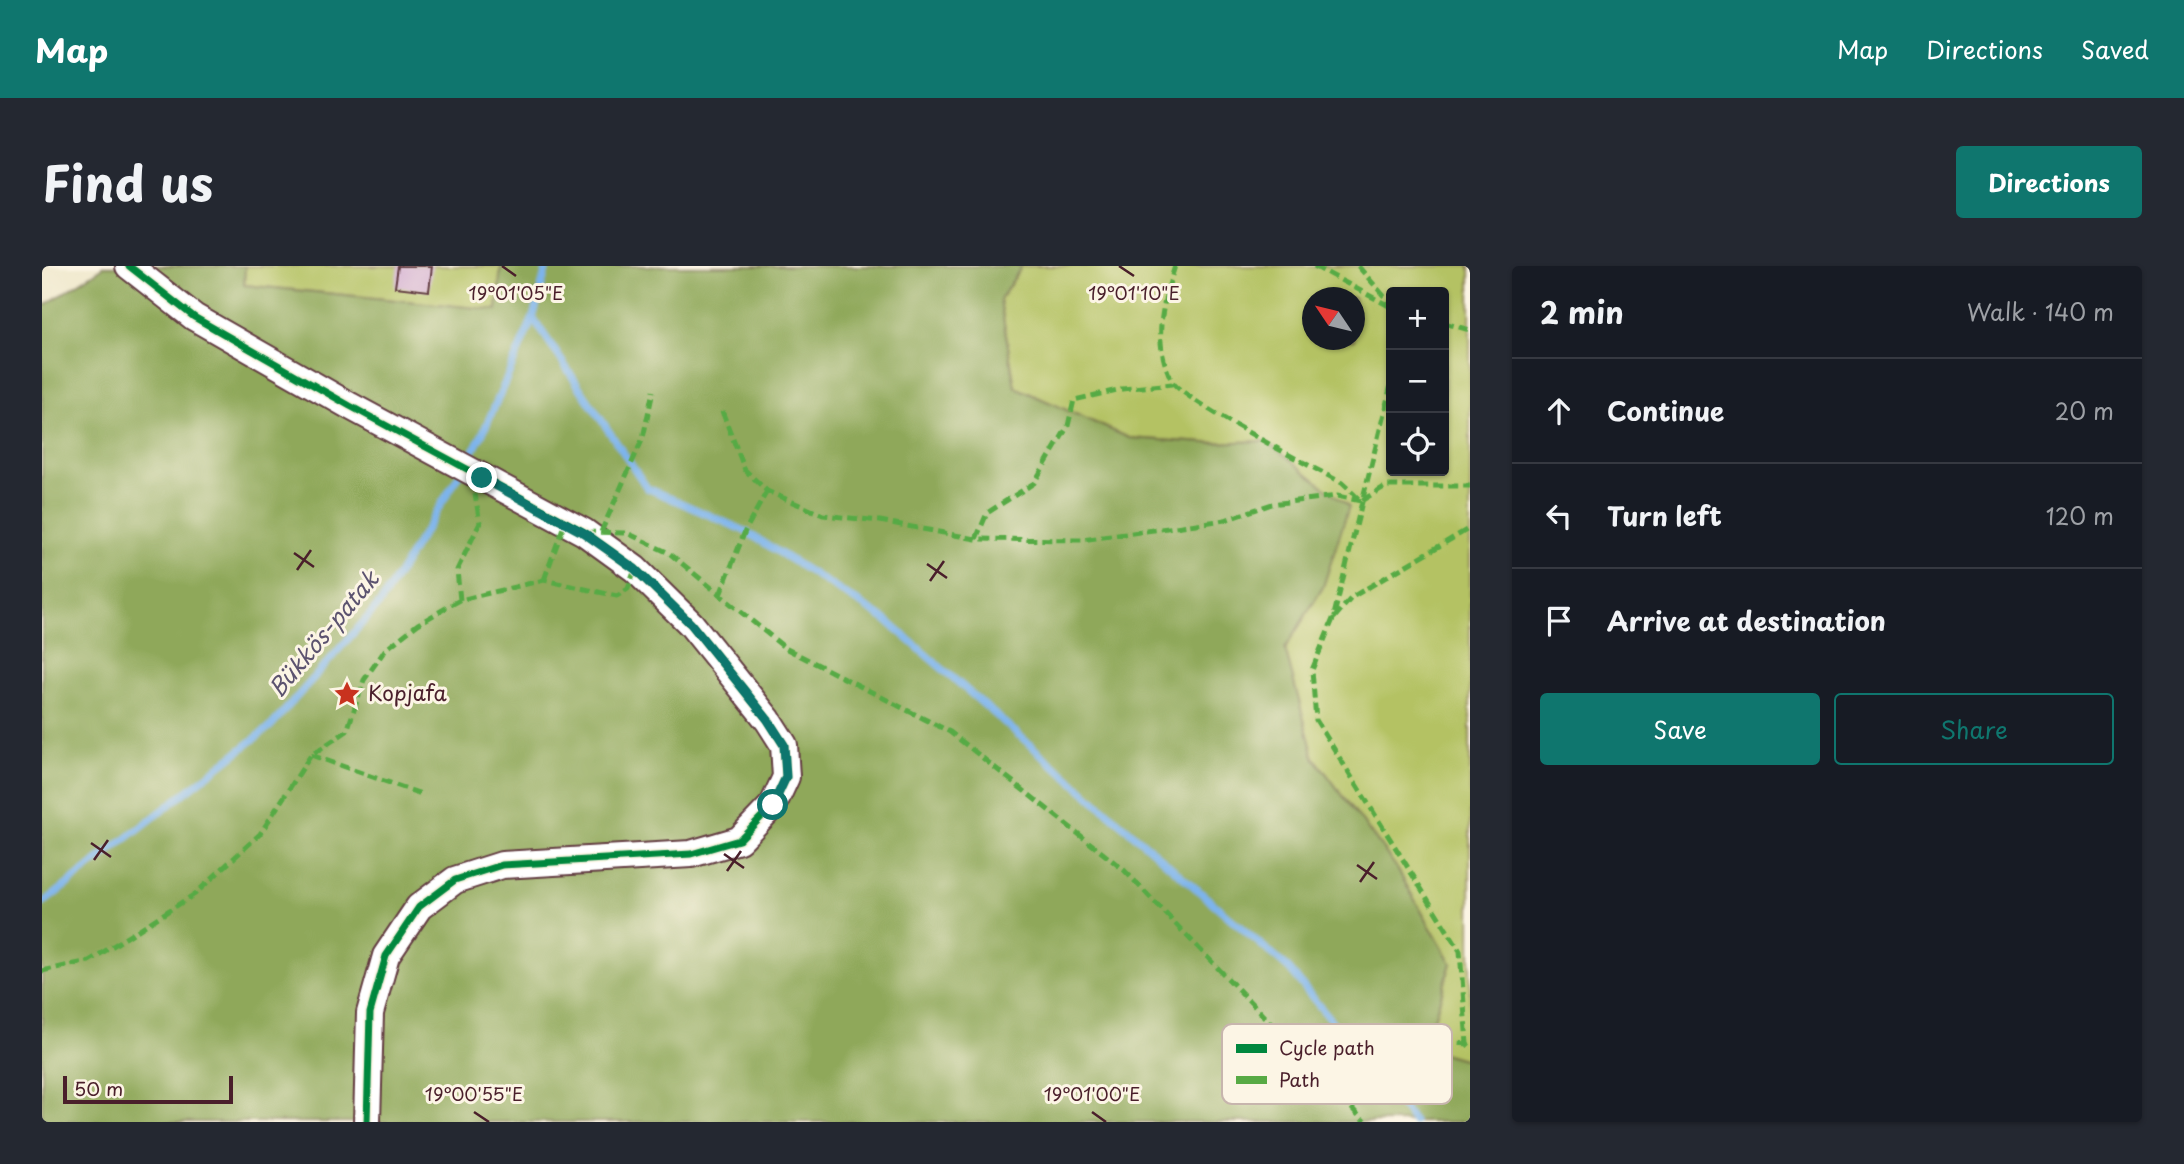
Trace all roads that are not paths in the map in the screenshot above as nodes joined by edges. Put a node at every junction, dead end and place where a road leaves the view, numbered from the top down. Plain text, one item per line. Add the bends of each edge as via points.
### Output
1 (129, 266) edge
2 (367, 1122) edge

1 - 2 street via 194,317 584,533 635,569 691,624 784,745 786,777 773,805 738,840 691,854 502,865 455,880 419,908 386,956 370,1013

